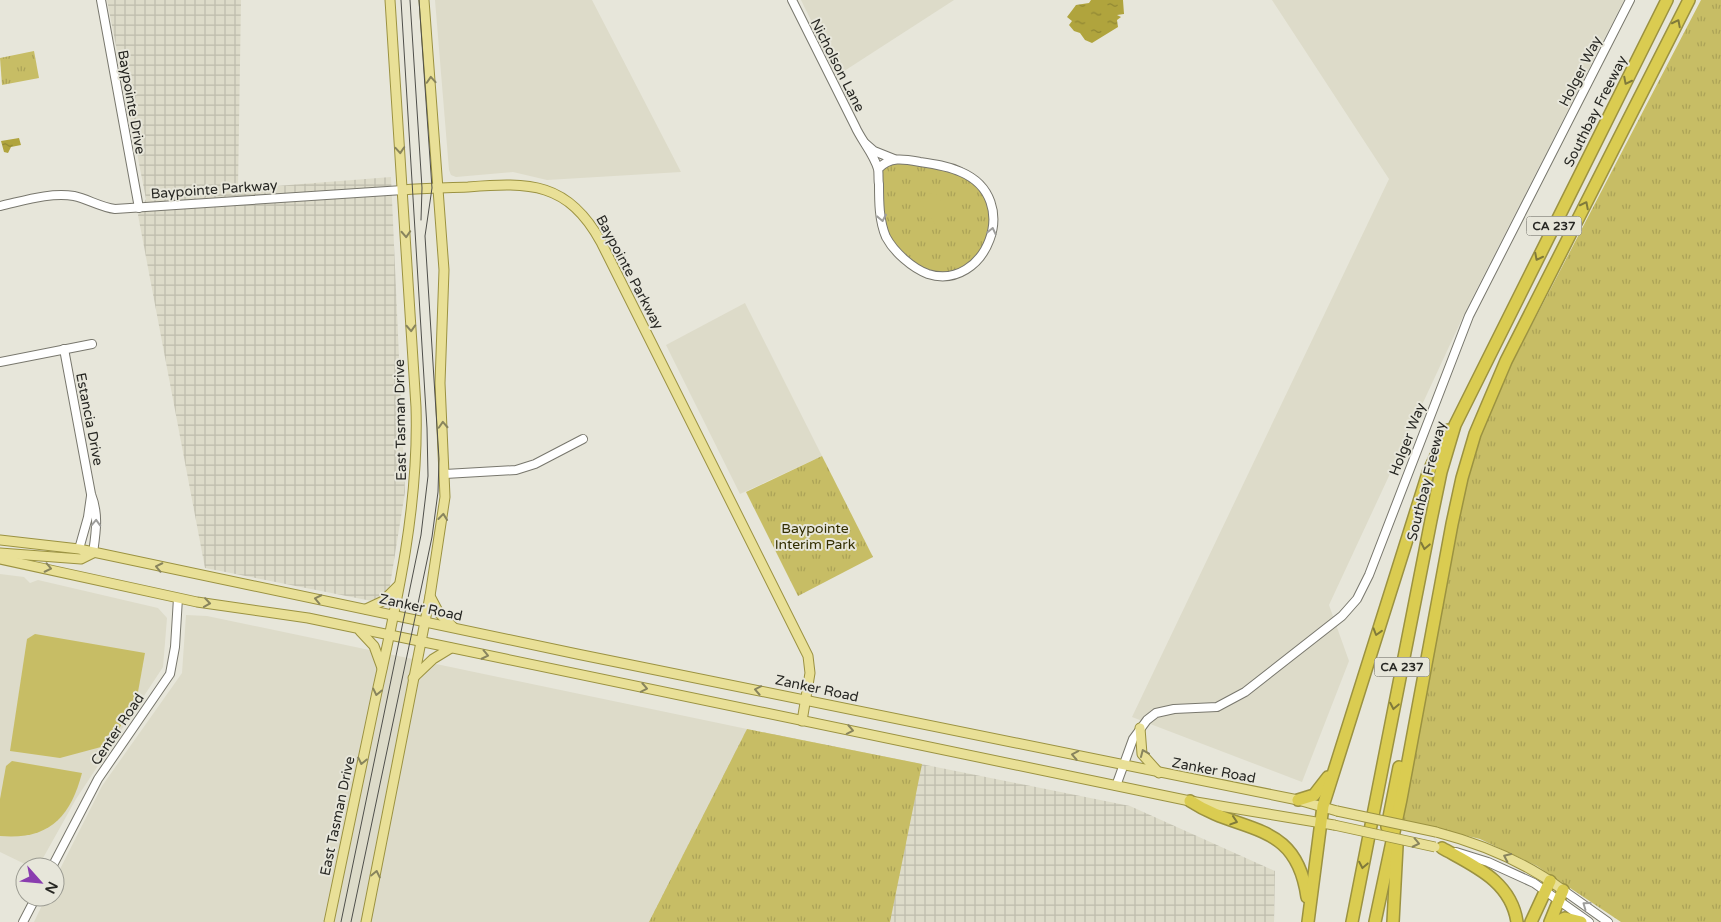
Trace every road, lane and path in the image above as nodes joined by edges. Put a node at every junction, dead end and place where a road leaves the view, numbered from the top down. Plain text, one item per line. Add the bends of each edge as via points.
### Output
1 (101, 0) edge
2 (390, 0) edge
3 (424, 0) edge
4 (792, 0) edge
5 (1630, 0) edge
6 (1667, 0) edge
7 (1689, 0) edge
8 (862, 142) junction
9 (894, 159) junction
10 (878, 170) junction
11 (438, 188) junction
12 (403, 190) junction
13 (0, 206) edge
14 (139, 208) junction
15 (1563, 248) junction
16 (92, 344) dead end
17 (64, 349) junction
18 (0, 362) edge
19 (1459, 414) junction
20 (583, 439) dead end
21 (445, 474) junction
22 (91, 494) junction
23 (0, 540) edge
24 (79, 549) junction
25 (0, 553) edge
26 (93, 553) junction
27 (0, 559) edge
28 (399, 585) junction
29 (430, 596) junction
30 (178, 598) junction
31 (366, 609) junction
32 (393, 615) junction
33 (424, 621) junction
34 (453, 627) junction
35 (359, 631) junction
36 (389, 636) junction
37 (420, 642) junction
38 (451, 648) junction
39 (382, 670) junction
40 (413, 678) junction
41 (806, 700) junction
42 (802, 721) junction
43 (1140, 728) junction
44 (1339, 755) junction
45 (1123, 764) junction
46 (1159, 773) junction
47 (1116, 786) junction
48 (1401, 799) junction
49 (1298, 800) junction
50 (1190, 801) junction
51 (1323, 806) junction
52 (1319, 823) junction
53 (1438, 848) junction
54 (57, 857) edge
55 (1548, 885) junction
56 (1560, 895) junction
57 (31, 907) edge
58 (1309, 918) edge
59 (23, 922) edge
60 (329, 922) edge
61 (366, 922) edge
62 (1352, 922) edge
63 (1369, 922) edge
64 (1375, 922) edge
65 (1393, 922) edge
66 (1518, 922) edge
67 (1531, 922) edge
68 (1550, 922) edge
69 (1558, 922) edge
70 (1581, 922) edge
71 (1589, 922) edge
72 (1608, 922) edge

1 - 14 street, Baypointe Drive
2 -> 12 main road, East Tasman Drive
11 -> 3 main road
4 - 8 street, Nicholson Lane
5 - 43 street, Holger Way via 1469,316 1357,599 1335,623 1240,696 1217,706 1163,711
6 -> 19 highway, Southbay Freeway / CA 237
15 -> 7 highway, CA 237
8 - 9 street, Nicholson Lane
8 - 10 street, Nicholson Lane
9 - 10 street
10 -> 9 street, Nicholson Lane via 886,237 902,257 935,275 953,275 971,265 988,245 993,230 994,215 982,187 962,172
11 - 12 main road, Baypointe Parkway
21 -> 11 main road via 440,383 444,280
11 - 41 main road, Baypointe Parkway via 531,185 561,197 577,209 594,229 808,656 810,673
12 - 14 street, Baypointe Parkway
12 -> 28 main road, East Tasman Drive via 417,449 411,521
13 - 14 street, Baypointe Parkway via 64,195 104,208
15 - 48 highway, CA 237 via 1490,395 1462,478
15 - 63 highway via 1552,259 1518,325 1475,413 1466,441 1447,516
16 - 17 street
17 - 18 street
17 - 22 street, Estancia Drive
19 -> 44 highway via 1446,433 1428,472
19 -> 62 highway, Southbay Freeway / CA 237 via 1441,472
20 - 21 street via 535,464 516,470
29 -> 21 main road via 443,517
22 - 24 street, Estancia Drive
26 -> 22 street, Estancia Drive via 97,521
23 - 24 main road, Zanker Road
24 - 26 main road, Zanker Road
25 - 26 main road via 82,559
31 -> 26 main road, Zanker Road
27 -> 30 main road, Zanker Road
28 - 31 main road via 384,601
28 - 32 main road, East Tasman Drive
29 - 33 main road
29 - 34 main road via 439,613
30 -> 35 main road, Zanker Road via 276,612
30 - 54 street, Center Road via 170,674 98,779
31 - 32 main road, Zanker Road
32 - 33 main road, Zanker Road
32 - 36 main road, East Tasman Drive
33 - 34 main road, Zanker Road
33 - 37 main road
41 -> 34 main road, Zanker Road
35 - 36 main road, Zanker Road
35 - 39 main road via 374,646
36 - 37 main road, Zanker Road
36 - 39 main road, East Tasman Drive
37 - 38 main road, Zanker Road
37 - 40 main road
38 - 40 main road via 433,658
38 -> 42 main road, Zanker Road
39 -> 60 main road, East Tasman Drive
61 -> 40 main road
41 - 42 main road, Baypointe Parkway
45 -> 41 main road, Zanker Road
42 -> 47 main road, Zanker Road
43 - 45 street, Holger Way
46 -> 43 main road via 1142,754
44 - 49 highway via 1318,792
44 - 51 highway
45 - 46 main road, Zanker Road
45 - 47 street, Holger Way
46 - 49 main road, Zanker Road
47 - 50 main road, Zanker Road
48 - 64 highway, CA 237
48 - 65 highway
49 - 51 main road, Zanker Road
50 - 52 main road, Zanker Road
50 -> 58 highway via 1206,812 1266,833 1286,847 1300,867
51 - 52 highway
55 -> 51 main road, Zanker Road, bridge via 1492,850 1436,832
52 -> 53 main road, Zanker Road, bridge
52 - 58 highway
53 - 55 street, Zanker Road via 1488,862
53 - 66 highway via 1474,866 1502,887 1510,898
55 - 56 main road, Zanker Road
55 - 67 highway
56 - 68 highway
56 - 71 street, Zanker Road
72 -> 56 street, Zanker Road
57 - 59 street
69 - 70 highway via 1565,918

